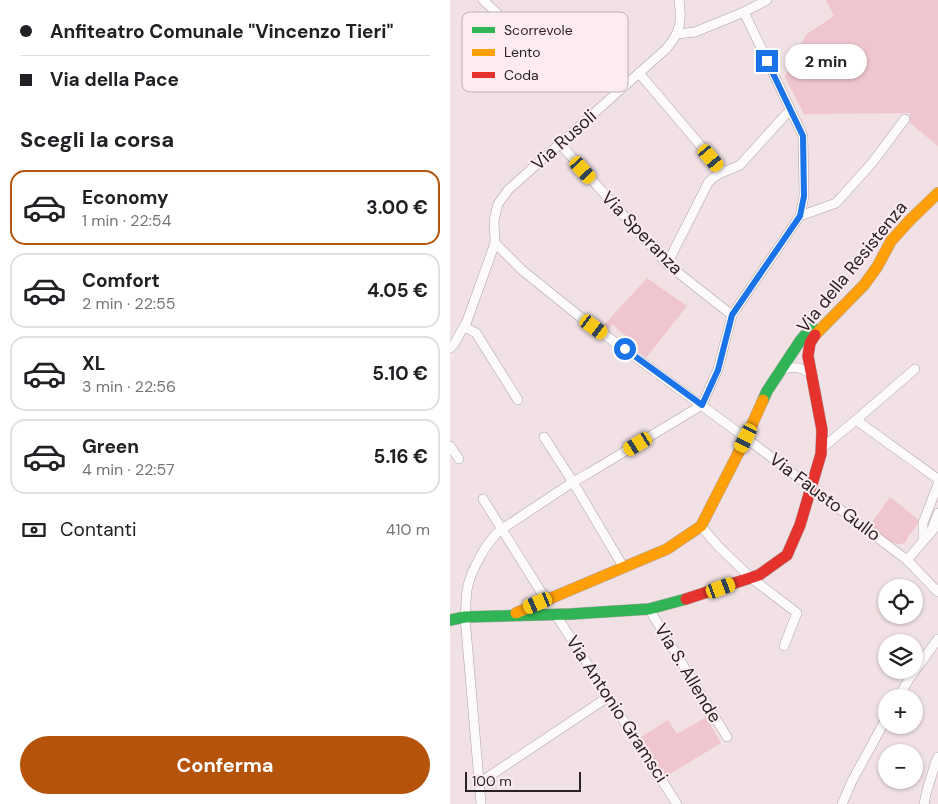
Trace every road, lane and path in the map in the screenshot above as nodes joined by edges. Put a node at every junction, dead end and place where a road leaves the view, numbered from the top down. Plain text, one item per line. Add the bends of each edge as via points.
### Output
1 (483, 0) edge
2 (680, 0) edge
3 (767, 0) edge
4 (496, 12) edge
5 (744, 12) junction
6 (677, 34) junction
7 (639, 73) junction
8 (628, 83) edge
9 (618, 92) edge
10 (790, 110) junction
11 (905, 119) dead end
12 (560, 144) junction
13 (723, 172) junction
14 (938, 193) edge
15 (800, 216) junction
16 (495, 243) junction
17 (667, 264) junction
18 (843, 305) junction
19 (732, 315) junction
20 (464, 327) junction
21 (450, 348) edge
22 (915, 369) dead end
23 (781, 370) junction
24 (812, 373) junction
25 (518, 400) dead end
26 (702, 405) junction
27 (856, 420) junction
28 (544, 437) dead end
29 (746, 438) junction
30 (450, 446) edge
31 (822, 448) junction
32 (459, 459) dead end
33 (938, 479) edge
34 (573, 482) junction
35 (938, 484) edge
36 (811, 486) junction
37 (483, 499) dead end
38 (938, 513) edge
39 (938, 524) edge
40 (701, 526) junction
41 (502, 529) junction
42 (935, 531) edge
43 (923, 541) junction
44 (907, 560) junction
45 (624, 568) junction
46 (750, 577) junction
47 (938, 592) edge
48 (542, 602) junction
49 (649, 610) junction
50 (540, 615) junction
51 (556, 615) junction
52 (508, 616) junction
53 (466, 617) junction
54 (450, 620) edge
55 (938, 639) edge
56 (784, 646) dead end
57 (903, 689) edge
58 (608, 696) junction
59 (878, 733) edge
60 (727, 737) dead end
61 (938, 757) edge
62 (479, 783) junction
63 (481, 804) edge
64 (677, 804) edge
65 (842, 804) edge
66 (924, 804) edge

1 - 4 street
2 - 6 street
3 - 5 street
5 - 6 street via 695,32
5 - 10 street
6 - 7 street, Via Rusoli via 666,49
7 - 8 street, Via Rusoli
7 - 13 street
9 - 12 street, Via Rusoli
10 - 13 street via 740,165
10 - 15 street via 803,136 804,196
11 - 15 street via 836,203
12 - 16 street, Via Rusoli via 508,190 498,204 494,220
12 - 17 street, Via Speranza
13 - 17 street via 714,175 708,183
14 - 18 street, Via della Resistenza via 891,242 864,285
15 - 19 street
16 - 20 street
16 - 26 street, Via Fausto Gullo via 522,270 579,316
17 - 19 street, Via Speranza
18 - 23 street via 817,322
18 - 24 street, Via della Resistenza via 810,343 808,356
19 - 26 street via 718,370
20 - 21 street
20 - 25 street via 476,333
22 - 27 street
23 - 24 street via 801,368
23 - 29 street via 767,391
24 - 31 street, Via della Resistenza
26 - 29 street, Via Fausto Gullo
26 - 34 street
27 - 31 street
27 - 33 street
28 - 34 street
29 - 36 street, Via Fausto Gullo
29 - 40 street
30 - 32 street
31 - 36 street, Via della Resistenza
34 - 41 street
34 - 45 street
35 - 43 street via 923,523
36 - 44 street, Via Fausto Gullo
36 - 46 street, Via della Resistenza via 787,556
37 - 41 street
38 - 42 street
39 - 42 street
40 - 45 street via 667,549
40 - 46 street
41 - 48 street
41 - 53 street via 476,564 467,589
42 - 43 street
43 - 44 street
44 - 47 street, Via Fausto Gullo
45 - 48 street
46 - 49 street, Via della Resistenza
46 - 56 street via 797,613
48 - 50 street via 537,608
48 - 52 street
49 - 51 street, Via della Resistenza
49 - 60 street, Via S. Allende
50 - 51 street, Via della Resistenza
50 - 52 street, Via della Resistenza
51 - 58 street, Via Antonio Gramsci
52 - 53 street, Via della Resistenza
53 - 54 street, Via della Resistenza
53 - 62 street
55 - 57 street
58 - 62 street
58 - 64 street, Via Antonio Gramsci
59 - 65 street
61 - 66 street
62 - 63 street

